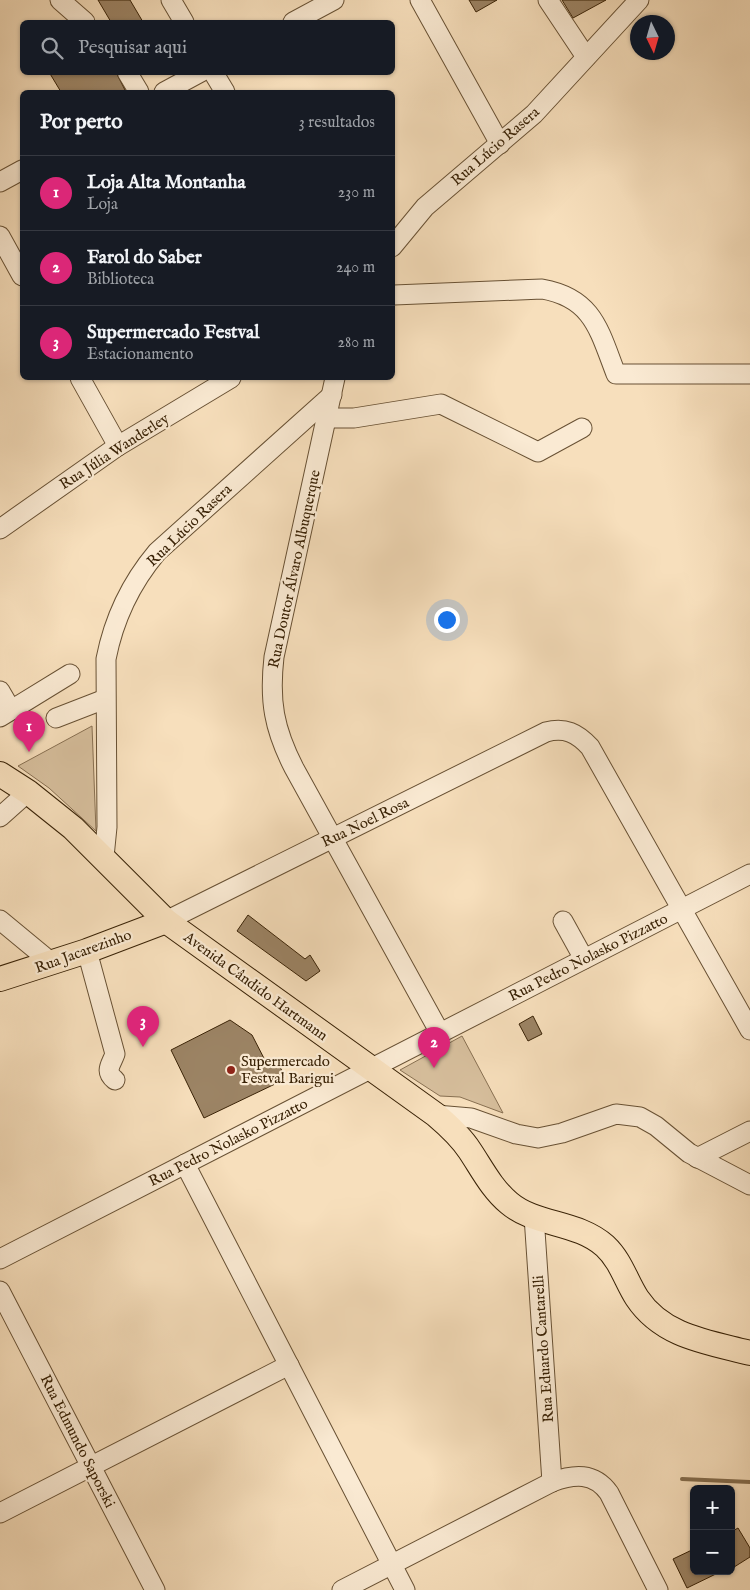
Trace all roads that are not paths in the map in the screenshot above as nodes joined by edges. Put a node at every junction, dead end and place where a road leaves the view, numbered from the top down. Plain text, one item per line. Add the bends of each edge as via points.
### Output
1 (60, 0) edge
2 (171, 0) edge
3 (334, 0) edge
4 (420, 0) edge
5 (548, 0) edge
6 (639, 0) edge
7 (83, 20) edge
8 (183, 20) edge
9 (297, 20) edge
10 (586, 57) junction
11 (129, 75) edge
12 (195, 75) edge
13 (215, 75) edge
14 (138, 90) edge
15 (168, 90) edge
16 (223, 90) edge
17 (500, 144) junction
18 (20, 171) edge
19 (0, 182) edge
20 (0, 236) edge
21 (395, 244) edge
22 (20, 272) edge
23 (395, 295) edge
24 (750, 374) edge
25 (81, 380) edge
26 (228, 380) edge
27 (333, 386) edge
28 (327, 418) junction
29 (582, 428) dead end
30 (118, 446) junction
31 (0, 529) edge
32 (70, 674) dead end
33 (0, 691) edge
34 (105, 700) junction
35 (5, 714) edge
36 (56, 718) dead end
37 (0, 774) edge
38 (28, 792) junction
39 (0, 817) edge
40 (332, 838) junction
41 (104, 858) junction
42 (750, 874) edge
43 (681, 909) junction
44 (0, 920) edge
45 (166, 921) junction
46 (563, 921) dead end
47 (87, 951) junction
48 (584, 959) junction
49 (52, 964) junction
50 (0, 980) edge
51 (750, 1030) edge
52 (440, 1033) junction
53 (371, 1069) junction
54 (115, 1080) dead end
55 (436, 1115) junction
56 (750, 1131) edge
57 (697, 1158) junction
58 (185, 1164) junction
59 (750, 1185) edge
60 (534, 1216) junction
61 (0, 1259) edge
62 (0, 1291) edge
63 (750, 1353) edge
64 (289, 1365) junction
65 (91, 1466) junction
66 (552, 1482) junction
67 (0, 1513) edge
68 (392, 1564) junction
69 (155, 1590) edge
70 (342, 1590) edge
71 (405, 1590) edge
72 (658, 1590) edge

1 - 7 street
2 - 8 street
3 - 9 street
4 - 17 street
5 - 10 street
6 - 10 street, Rua Lúcio Rasera
10 - 17 street, Rua Lúcio Rasera via 534,114
11 - 14 street
12 - 15 street
13 - 16 street
17 - 21 street, Rua Lúcio Rasera via 425,207
18 - 19 street
20 - 22 street
23 - 24 street via 542,289 569,297 592,316 616,374
25 - 30 street
26 - 30 street, Rua Júlia Wanderley
27 - 28 street, Rua Doutor Álvaro Albuquerque
27 - 34 street, Rua Lúcio Rasera via 146,565 125,599 110,641
28 - 29 street via 354,418 441,404 538,452
28 - 40 street, Rua Doutor Álvaro Albuquerque via 274,657 271,695 277,730 285,752
30 - 31 street, Rua Júlia Wanderley
32 - 35 street
33 - 35 street
34 - 36 street
34 - 41 street, Rua Lúcio Rasera via 107,827
37 - 38 main road, Avenida Cândido Hartmann
38 - 39 street
38 - 41 main road, Avenida Cândido Hartmann
40 - 43 street, Rua Noel Rosa via 546,732 565,730 590,747
40 - 45 street, Rua Noel Rosa
40 - 52 street, Rua Doutor Álvaro Albuquerque
41 - 45 main road, Avenida Cândido Hartmann
42 - 43 street, Rua Pedro Nolasko Pizzatto
43 - 48 street, Rua Pedro Nolasko Pizzatto
43 - 51 street
44 - 49 street
45 - 47 main road, Rua Jacarezinho
45 - 53 main road, Avenida Cândido Hartmann
46 - 48 street
47 - 49 main road, Rua Jacarezinho
47 - 54 street via 115,1054 108,1069
48 - 52 street, Rua Pedro Nolasko Pizzatto
49 - 50 main road, Rua Jacarezinho
52 - 53 street, Rua Pedro Nolasko Pizzatto
53 - 55 main road, Avenida Cândido Hartmann
53 - 58 street, Rua Pedro Nolasko Pizzatto
55 - 57 street via 471,1118 538,1138 608,1116 628,1114 649,1121
55 - 60 main road, Avenida Cândido Hartmann via 463,1141 498,1193 509,1204
56 - 57 street
57 - 59 street
58 - 61 street, Rua Pedro Nolasko Pizzatto
58 - 64 street
60 - 63 main road, Avenida Cândido Hartmann via 596,1239 614,1256 647,1310 672,1330
60 - 66 street, Rua Eduardo Cantarelli
62 - 65 street, Rua Edmundo Saporski
64 - 65 street
64 - 68 street
65 - 67 street
65 - 69 street, Rua Edmundo Saporski
66 - 68 street
66 - 72 street via 588,1476 604,1486
68 - 70 street
68 - 71 street

